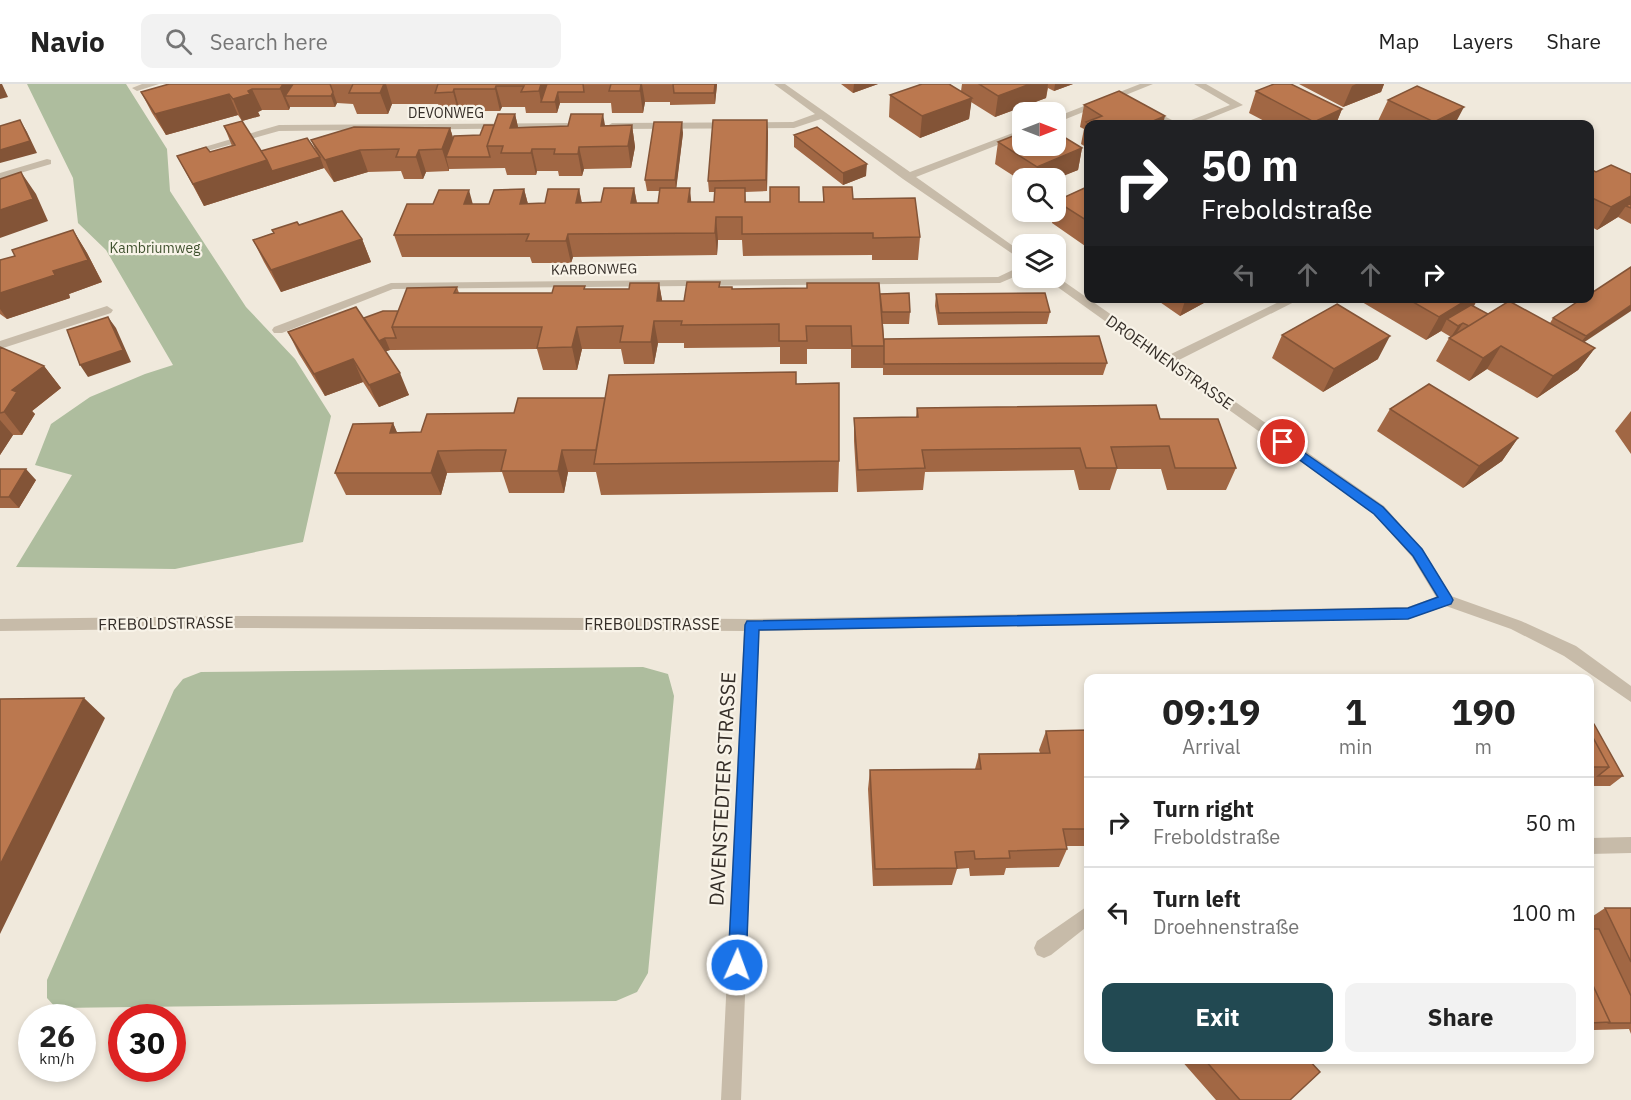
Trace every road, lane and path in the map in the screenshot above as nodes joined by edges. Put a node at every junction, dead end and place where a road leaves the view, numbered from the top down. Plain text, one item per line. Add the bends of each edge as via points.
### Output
1 (154, 84) edge
2 (779, 84) edge
3 (1148, 84) edge
4 (1199, 84) edge
5 (137, 88) dead end
6 (1129, 100) junction
7 (822, 116) junction
8 (1066, 117) edge
9 (1166, 120) edge
10 (1199, 120) edge
11 (578, 126) edge
12 (602, 126) edge
13 (1012, 136) edge
14 (181, 155) edge
15 (47, 162) dead end
16 (0, 176) edge
17 (907, 177) junction
18 (1012, 250) edge
19 (1012, 274) edge
20 (1065, 288) edge
21 (1084, 301) edge
22 (1087, 303) edge
23 (1287, 303) edge
24 (107, 310) dead end
25 (278, 330) dead end
26 (0, 345) edge
27 (1169, 360) junction
28 (1446, 600) junction
29 (0, 625) edge
30 (752, 625) junction
31 (1631, 695) edge
32 (1631, 845) edge
33 (1594, 846) edge
34 (1084, 918) edge
35 (1044, 948) dead end
36 (731, 1100) edge

1 - 5 street
2 - 7 street
3 - 6 street
4 - 10 street via 1238,105
6 - 8 street
6 - 9 street
7 - 12 street via 794,125
7 - 17 street
11 - 14 street, DEVONWEG via 279,128
13 - 17 street
15 - 16 street
17 - 18 street
19 - 25 street, KARBONWEG via 1000,280 391,286
20 - 21 street, DROEHNENSTRASSE
22 - 27 street, DROEHNENSTRASSE
23 - 27 street
24 - 26 street
27 - 28 street, DROEHNENSTRASSE via 1378,510 1417,553
28 - 30 street, FREBOLDSTRASSE via 1408,613
28 - 31 street via 1516,625 1570,651
29 - 30 street, FREBOLDSTRASSE
30 - 36 street, DAVENSTEDTER STRASSE
32 - 33 street
34 - 35 street

